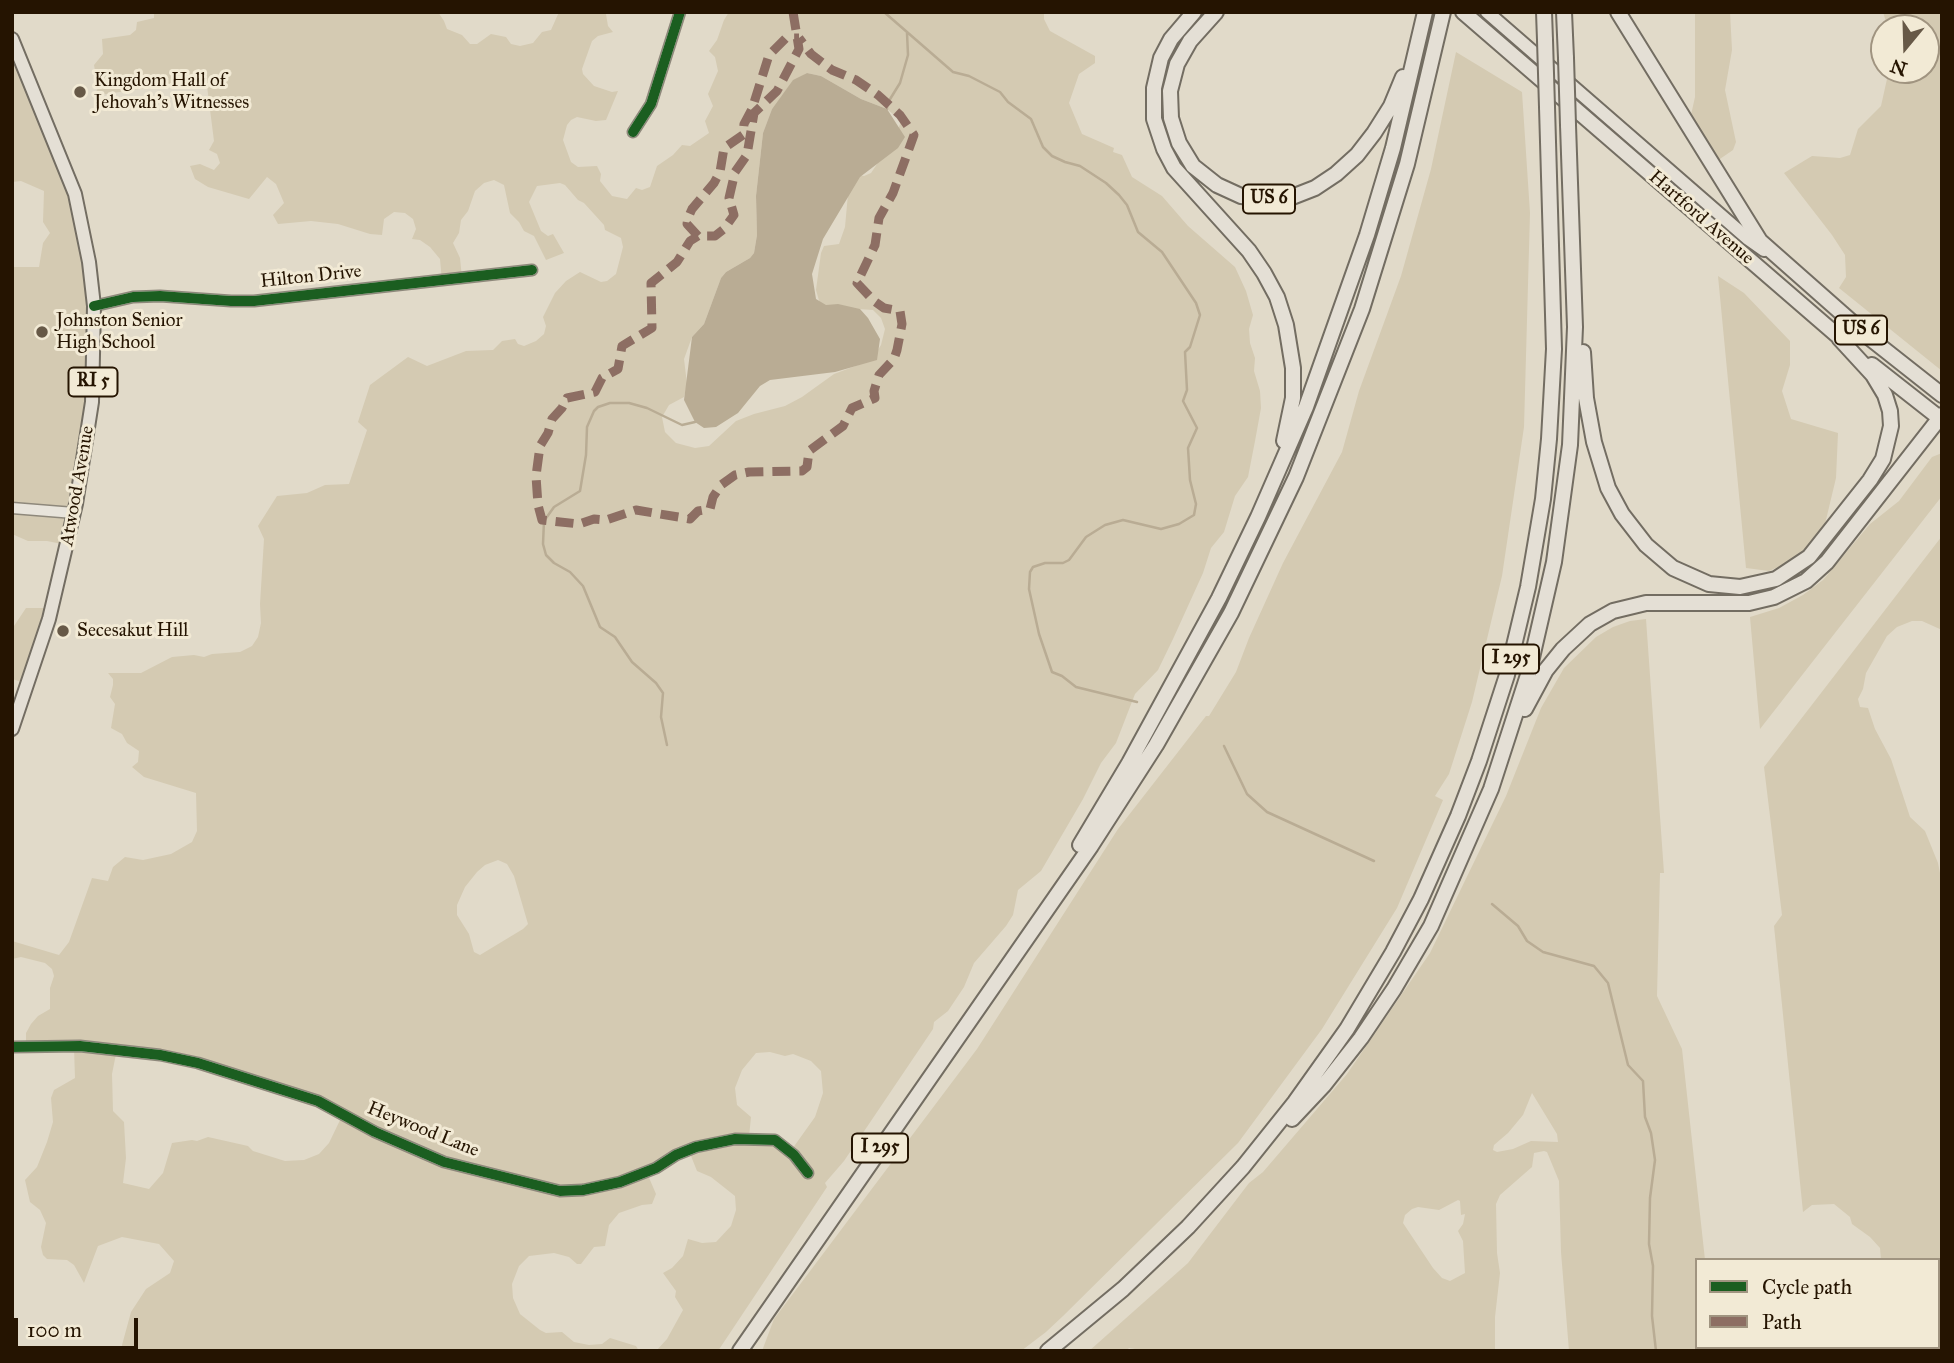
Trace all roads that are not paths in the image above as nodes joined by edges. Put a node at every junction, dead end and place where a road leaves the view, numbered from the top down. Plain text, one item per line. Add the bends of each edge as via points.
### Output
1 (680, 12) edge
2 (1194, 12) edge
3 (1216, 12) edge
4 (1424, 12) edge
5 (1463, 12) edge
6 (1487, 12) edge
7 (1544, 12) edge
8 (1564, 12) edge
9 (1618, 12) edge
10 (1442, 14) edge
11 (12, 39) edge
12 (633, 132) dead end
13 (1572, 223) junction
14 (1782, 262) junction
15 (532, 270) dead end
16 (94, 306) junction
17 (1839, 338) junction
18 (1942, 395) edge
19 (1941, 418) edge
20 (12, 508) edge
21 (74, 513) junction
22 (1245, 544) junction
23 (12, 729) edge
24 (1502, 761) junction
25 (1020, 945) junction
26 (12, 1047) edge
27 (1258, 1149) junction
28 (808, 1173) dead end
29 (740, 1351) edge
30 (1048, 1351) edge

1 - 12 street via 651,104
2 - 22 highway via 1171,39 1158,68 1153,99 1157,130 1174,168 1264,272 1282,311 1293,368 1285,440
3 - 4 highway, US 6 via 1190,40 1177,64 1169,99 1173,126 1188,158 1208,179 1241,196 1268,200 1315,188 1366,145 1396,93
4 - 22 highway via 1393,148 1352,283 1307,407
5 - 17 highway, Hartford Avenue / US 6
6 - 14 main road, Hartford Avenue via 1747,238
7 - 27 highway, I 295, bridge via 1554,318 1549,439 1534,558 1507,674 1465,798 1407,926 1330,1054
8 - 13 highway, bridge
9 - 14 highway, US 6 via 1760,241
10 - 25 highway, I 295 via 1415,135 1381,251 1331,394 1283,505 1231,613 1161,736
11 - 16 main road, Atwood Avenue / RI 5 via 75,194
13 - 17 highway via 1586,398 1603,473 1638,537 1667,564 1694,579 1740,587 1790,572 1814,551 1880,466 1890,435 1888,403 1873,375
13 - 24 highway via 1574,356 1563,503 1535,646
14 - 18 highway, Hartford Avenue / US 6
15 - 16 street, Hilton Drive via 254,301 160,296
16 - 21 main road, Atwood Avenue / RI 5 via 92,402
17 - 19 highway, Hartford Avenue / US 6
19 - 24 highway via 1827,562 1798,586 1749,603 1629,606 1582,630 1546,670
20 - 21 street
21 - 23 main road, Atwood Avenue / RI 5 via 49,619
22 - 25 highway via 1135,753
24 - 27 highway via 1438,912 1394,989 1333,1075
25 - 29 highway, I 295
26 - 28 street, Heywood Lane via 80,1046 198,1063 318,1101 374,1132 444,1162 560,1191 620,1182 695,1147 735,1139 775,1140 794,1154
27 - 30 highway, I 295 via 1167,1248

